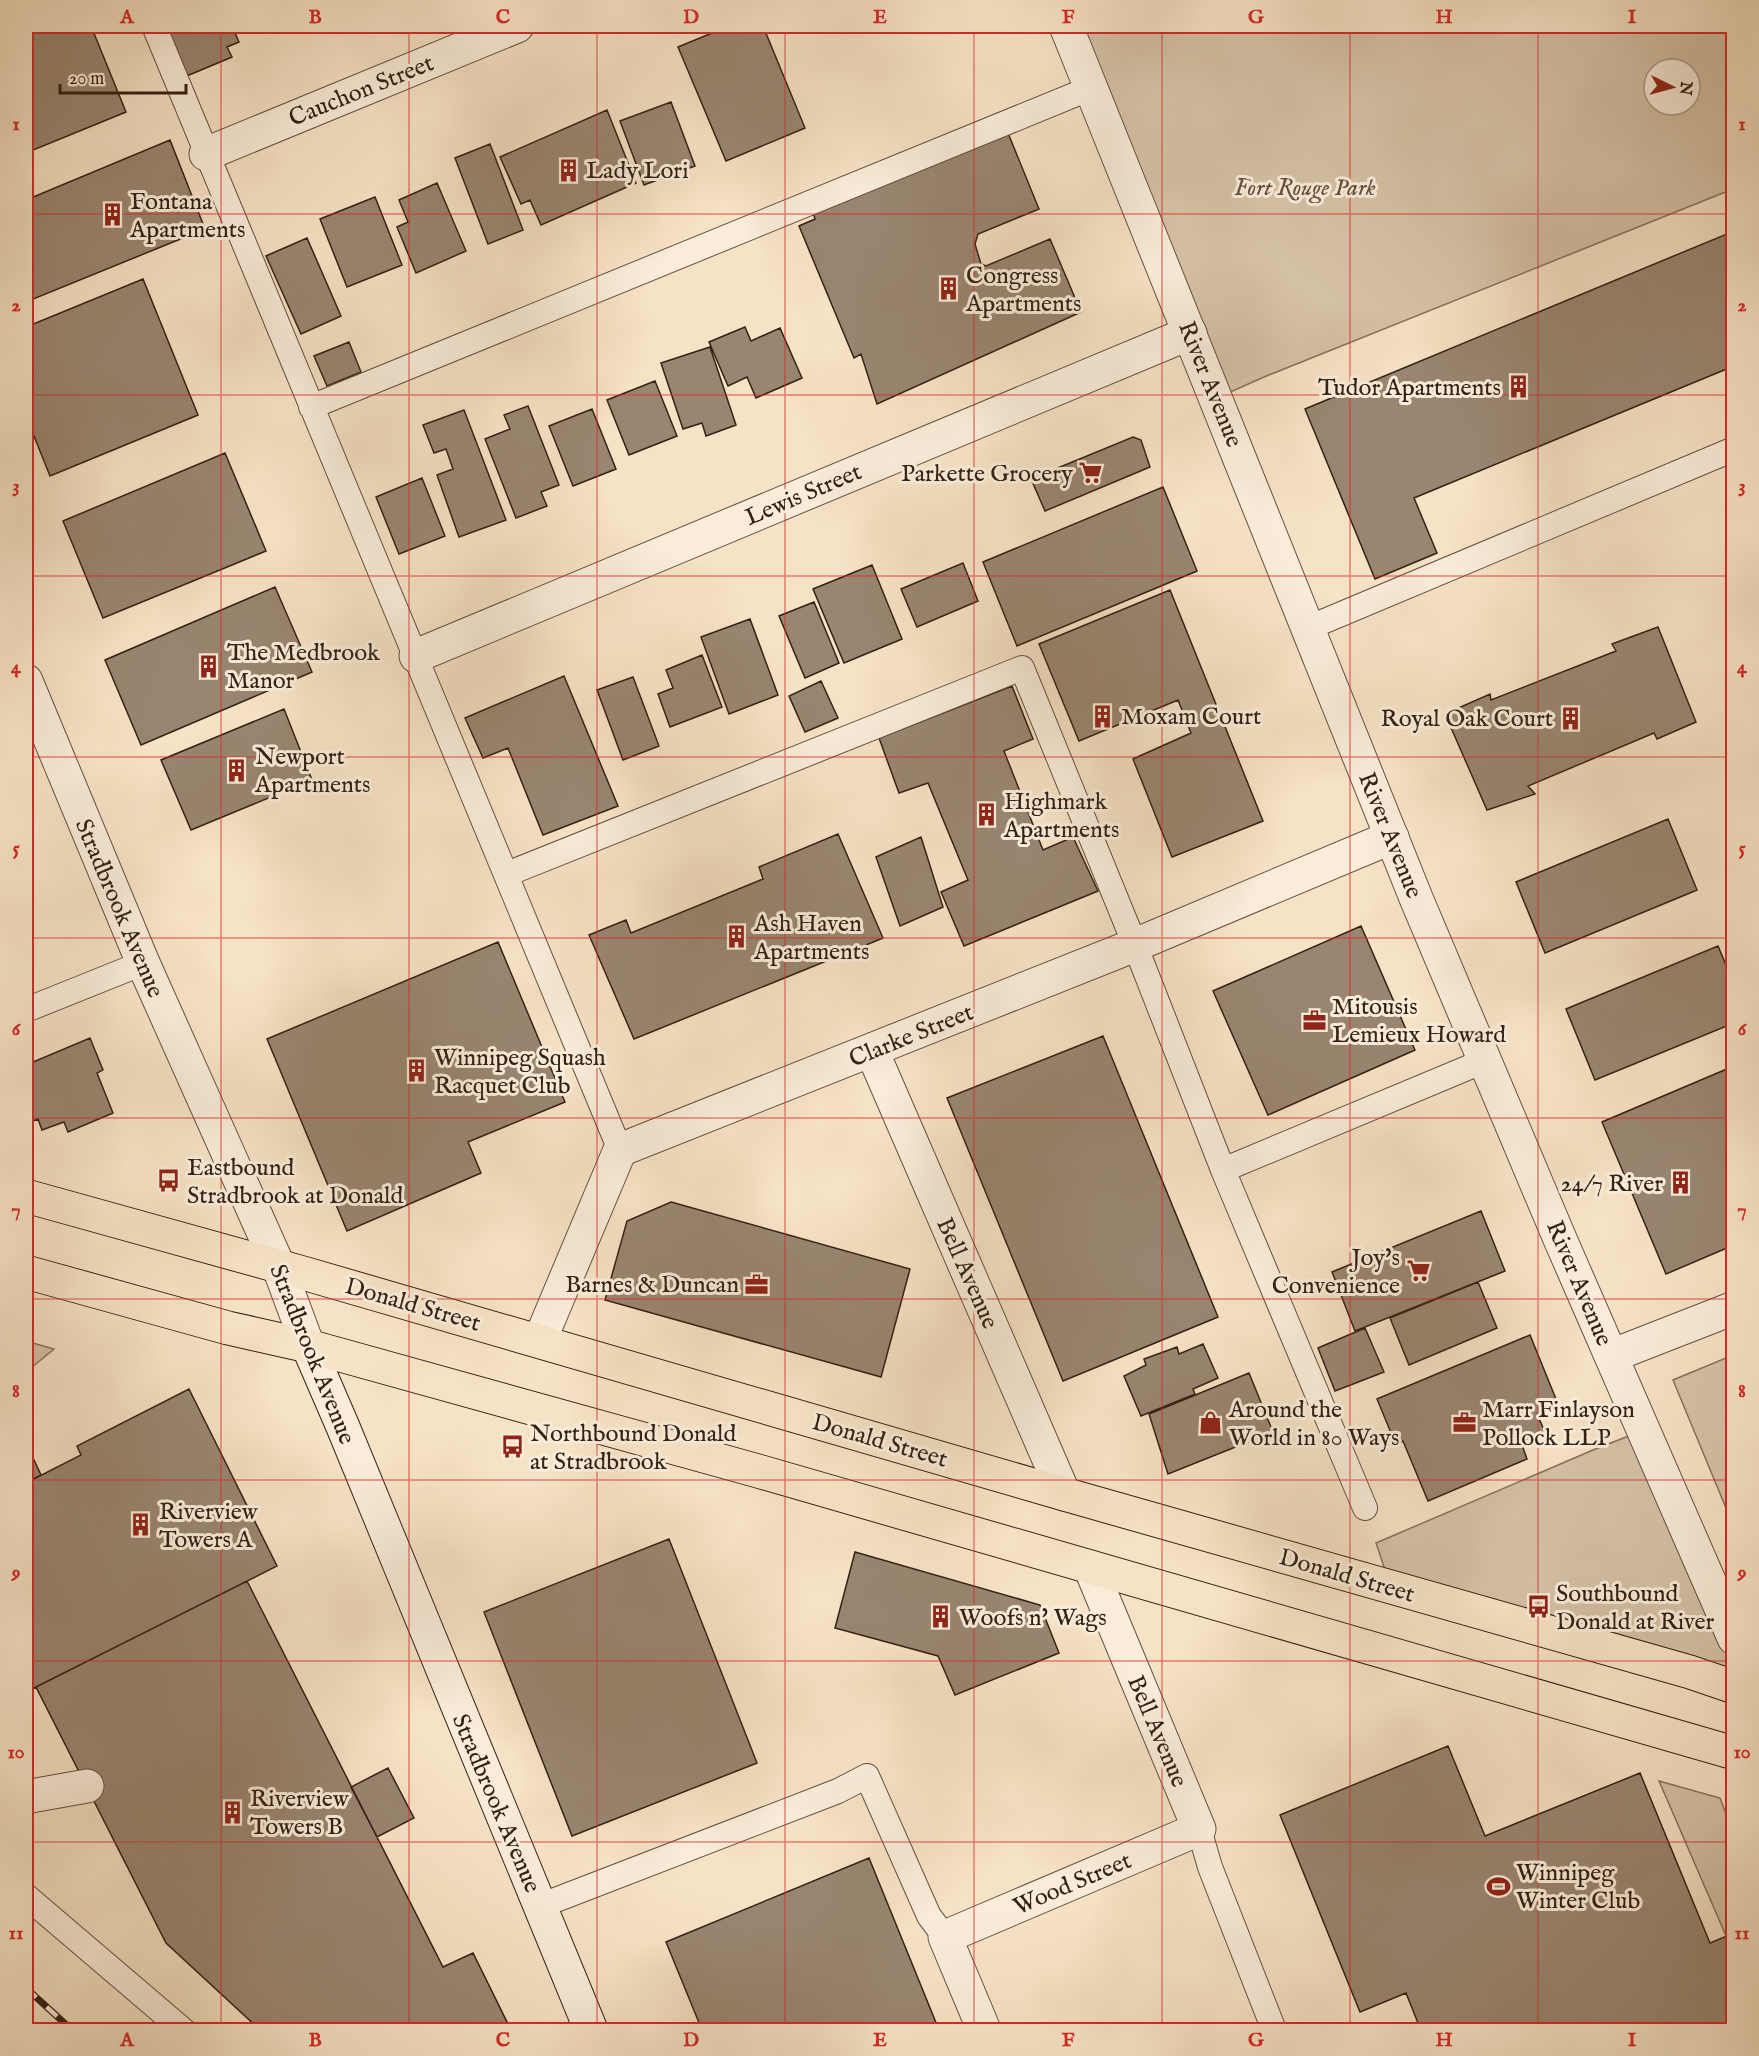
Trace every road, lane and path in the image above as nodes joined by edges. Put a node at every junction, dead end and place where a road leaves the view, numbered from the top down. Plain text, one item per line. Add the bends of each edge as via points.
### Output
1 (154, 26) edge
2 (517, 26) edge
3 (1066, 26) edge
4 (1091, 88) junction
5 (206, 153) junction
6 (1190, 333) junction
7 (311, 407) junction
8 (1734, 449) edge
9 (1308, 628) junction
10 (416, 656) junction
11 (26, 681) edge
12 (1392, 837) junction
13 (507, 874) junction
14 (1134, 945) junction
15 (143, 963) junction
16 (26, 1010) edge
17 (872, 1051) junction
18 (1484, 1061) junction
19 (620, 1150) junction
20 (1223, 1170) junction
21 (26, 1196) edge
22 (278, 1265) junction
23 (26, 1272) edge
24 (1734, 1308) edge
25 (540, 1340) junction
26 (308, 1346) junction
27 (1611, 1356) junction
28 (1064, 1494) junction
29 (1365, 1508) dead end
30 (1090, 1567) junction
31 (1734, 1638) edge
32 (1734, 1687) edge
33 (1734, 1753) edge
34 (87, 1786) dead end
35 (26, 1794) edge
36 (1199, 1829) junction
37 (26, 1896) edge
38 (540, 1906) junction
39 (945, 1937) junction
40 (589, 2029) edge
41 (183, 2031) edge
42 (984, 2031) edge
43 (1274, 2031) edge

1 - 5 lane
2 - 5 street, Cauchon Street
3 - 4 street, River Avenue
4 - 6 street, River Avenue
4 - 7 lane
5 - 7 lane
6 - 9 street, River Avenue
6 - 10 street, Lewis Street
7 - 10 lane
8 - 9 lane
9 - 12 street, River Avenue
10 - 13 lane
11 - 15 street, Stradbrook Avenue
12 - 14 street, Clarke Street
12 - 18 street, River Avenue
13 - 14 lane via 1022,668
13 - 19 lane
14 - 17 street, Clarke Street
14 - 20 lane
15 - 16 lane
15 - 22 street, Stradbrook Avenue
17 - 19 street, Clarke Street
17 - 28 street, Bell Avenue
18 - 20 lane
18 - 27 street, River Avenue
19 - 25 street
20 - 29 lane
21 - 22 main road, Donald Street
22 - 25 main road, Donald Street
22 - 26 street, Stradbrook Avenue
23 - 26 main road
24 - 27 street
25 - 28 main road, Donald Street
26 - 30 main road
26 - 38 street, Stradbrook Avenue
27 - 31 street, River Avenue
28 - 32 main road, Donald Street
30 - 33 main road
30 - 36 street, Bell Avenue
34 - 35 street
36 - 39 street, Wood Street
36 - 43 lane
37 - 41 lane
38 - 39 lane via 838,1791 867,1776 929,1916
38 - 40 street, Stradbrook Avenue
39 - 42 street

